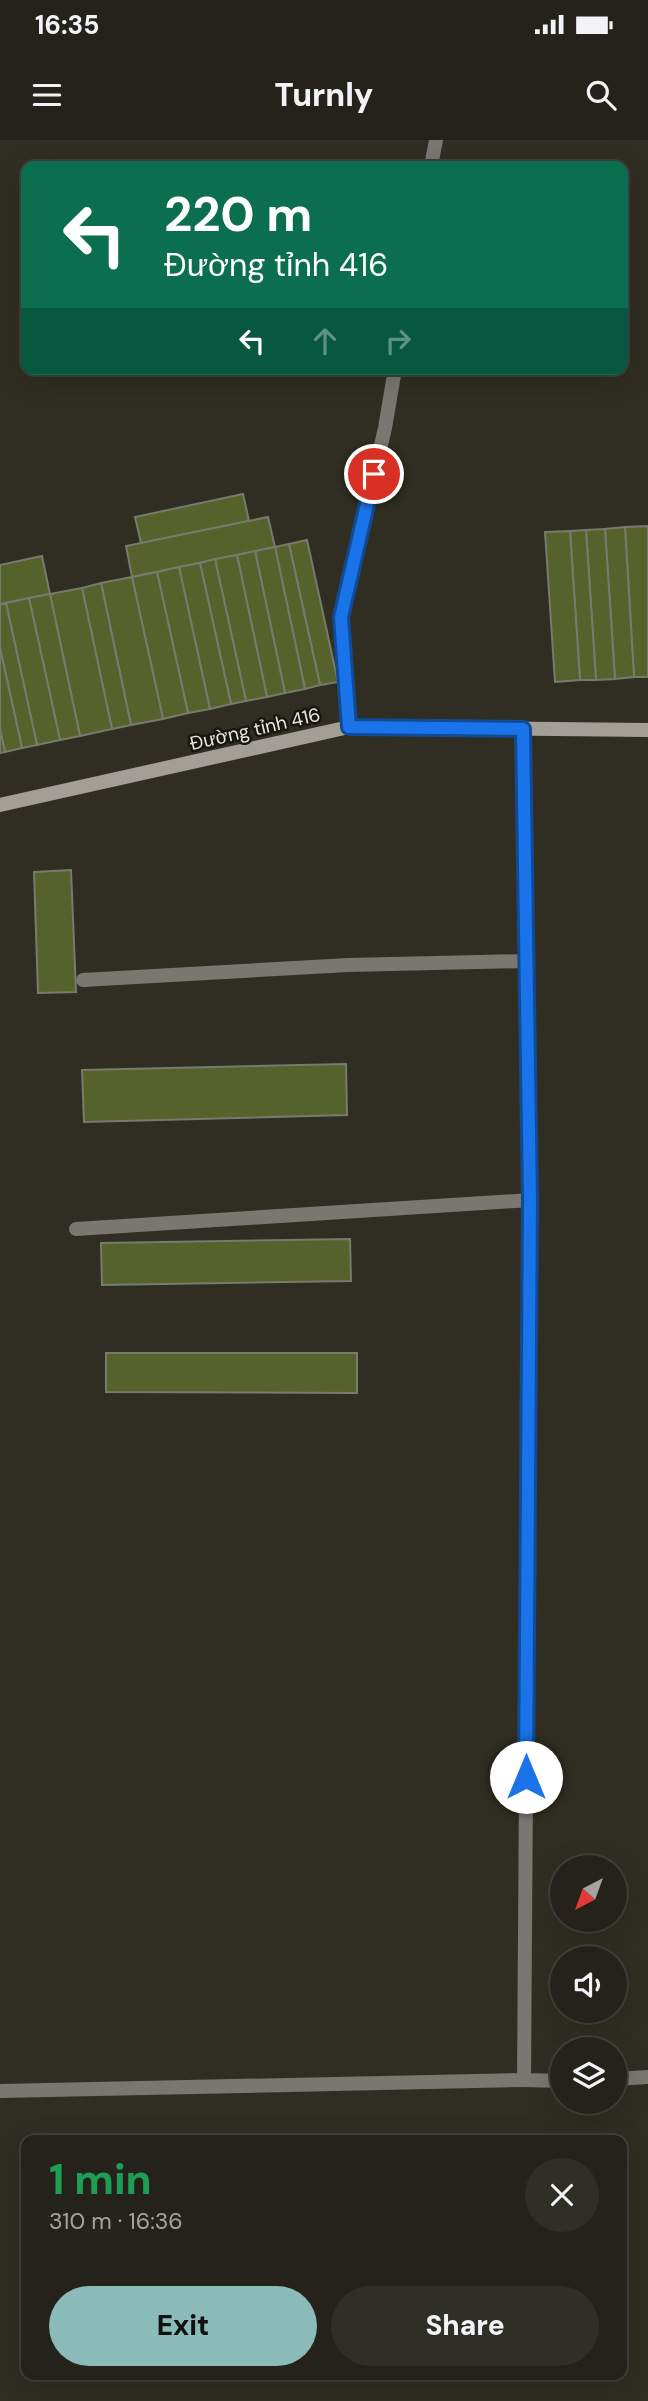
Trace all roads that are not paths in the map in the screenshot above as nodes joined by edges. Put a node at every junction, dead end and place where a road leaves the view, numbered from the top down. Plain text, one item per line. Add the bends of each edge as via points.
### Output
1 (436, 140) edge
2 (432, 161) edge
3 (394, 375) edge
4 (349, 727) junction
5 (523, 729) junction
6 (648, 730) edge
7 (0, 805) edge
8 (526, 961) junction
9 (83, 980) dead end
10 (530, 1200) junction
11 (76, 1229) dead end
12 (648, 2077) edge
13 (627, 2078) edge
14 (524, 2080) junction
15 (550, 2081) edge
16 (0, 2091) edge

1 - 2 street
3 - 4 street via 341,617
4 - 5 main road, Đường tỉnh 416
4 - 7 main road, Đường tỉnh 416
5 - 6 main road, Đường tỉnh 416
5 - 8 street
8 - 9 street via 348,965
8 - 10 street
10 - 11 street
10 - 14 street
12 - 13 street
14 - 15 street
14 - 16 street

